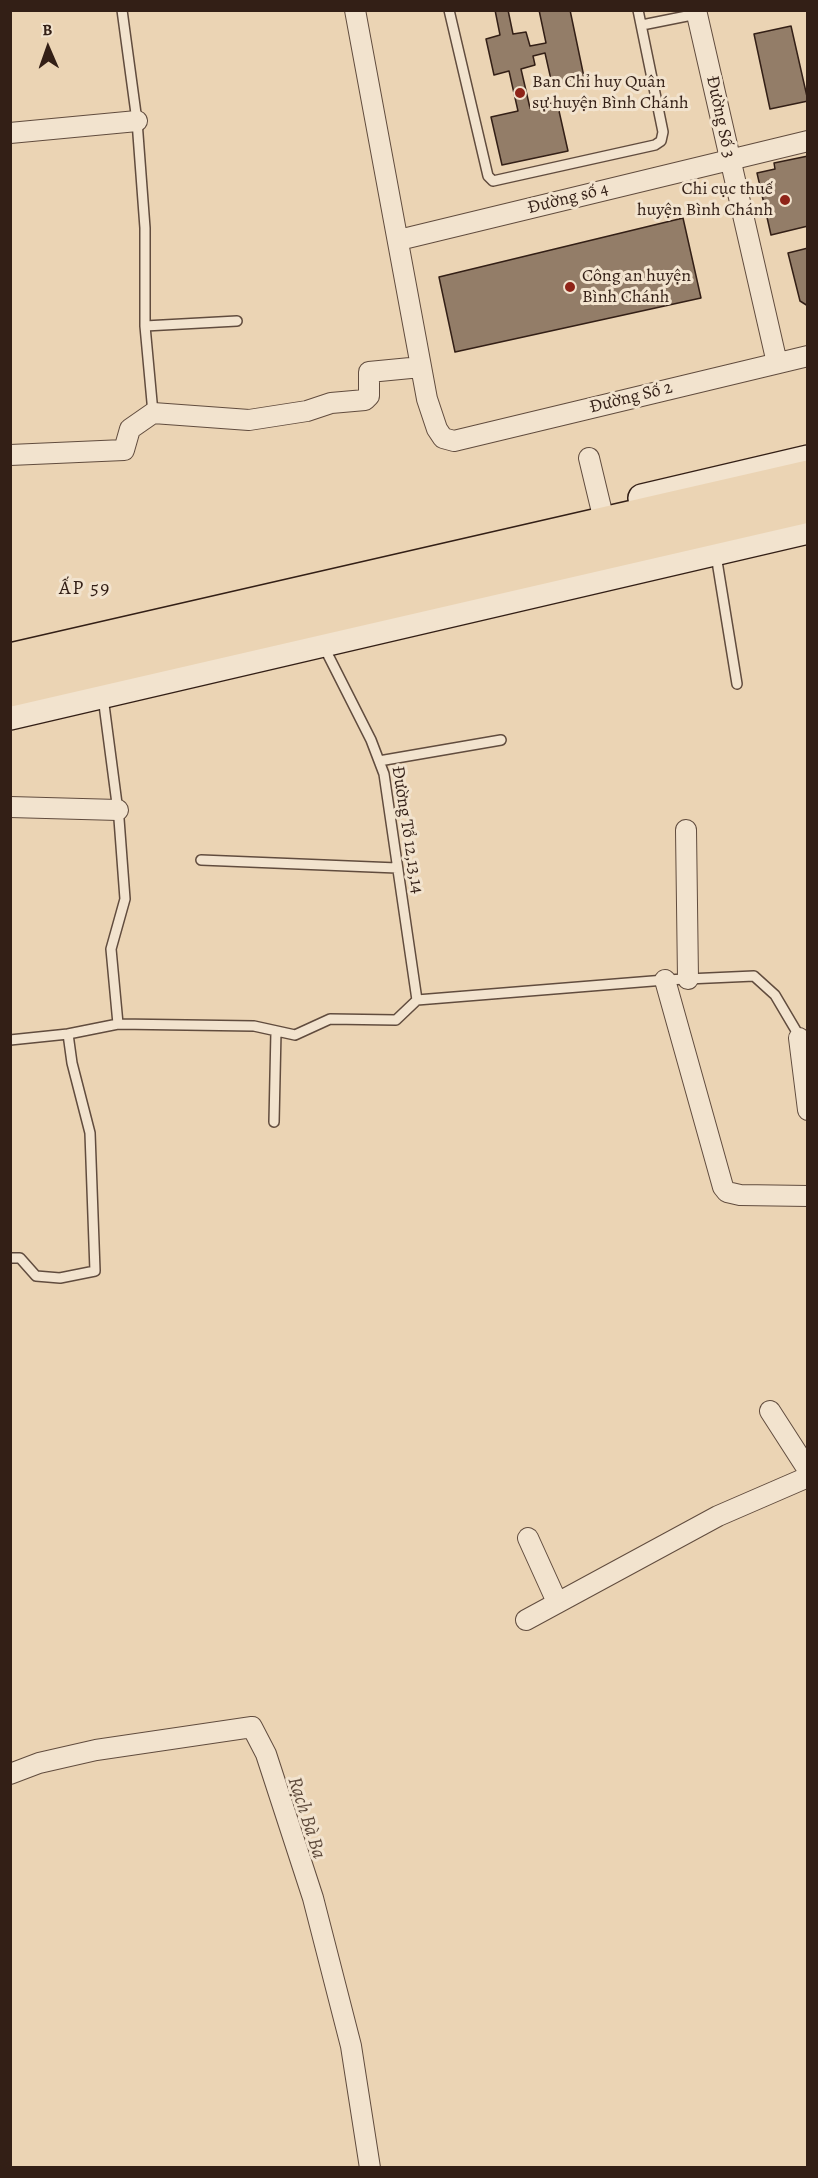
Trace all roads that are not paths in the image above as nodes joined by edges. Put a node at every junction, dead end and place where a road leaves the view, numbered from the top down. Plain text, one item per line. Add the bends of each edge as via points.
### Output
1 (122, 10) edge
2 (355, 10) edge
3 (449, 10) edge
4 (638, 10) edge
5 (697, 12) edge
6 (642, 26) junction
7 (137, 121) junction
8 (10, 133) edge
9 (807, 141) edge
10 (729, 159) junction
11 (399, 240) junction
12 (237, 321) dead end
13 (145, 326) junction
14 (807, 356) edge
15 (777, 363) junction
16 (421, 367) junction
17 (153, 412) junction
18 (10, 455) edge
19 (590, 459) dead end
20 (807, 459) edge
21 (807, 477) edge
22 (807, 506) edge
23 (601, 508) junction
24 (807, 531) edge
25 (716, 553) junction
26 (321, 642) junction
27 (10, 644) edge
28 (10, 660) edge
29 (737, 684) dead end
30 (10, 690) edge
31 (103, 695) junction
32 (10, 716) edge
33 (501, 740) dead end
34 (379, 761) junction
35 (10, 807) edge
36 (118, 810) junction
37 (686, 830) dead end
38 (201, 860) dead end
39 (397, 868) junction
40 (688, 979) junction
41 (665, 980) junction
42 (417, 1000) junction
43 (118, 1024) junction
44 (276, 1031) junction
45 (68, 1034) junction
46 (10, 1040) edge
47 (803, 1040) edge
48 (807, 1110) edge
49 (273, 1122) dead end
50 (807, 1196) edge
51 (10, 1258) edge
52 (770, 1411) dead end
53 (807, 1470) edge
54 (807, 1477) edge
55 (528, 1538) dead end
56 (557, 1602) junction
57 (526, 1620) dead end
58 (10, 1774) edge
59 (370, 2168) edge

1 - 7 lane
2 - 11 street
3 - 6 lane via 488,176 493,181 661,141 663,132
4 - 6 lane
5 - 6 lane
5 - 10 street, Đường Số 3
7 - 8 street
7 - 13 lane via 145,228
9 - 10 street, Đường số 4
10 - 11 street, Đường số 4
10 - 15 street, Đường Số 3
11 - 16 street
12 - 13 lane
13 - 17 lane
14 - 15 street, Đường Số 2
15 - 16 street, Đường Số 2 via 454,441 443,438 437,429
16 - 17 street via 369,372 367,399 331,403 307,411 249,420
17 - 18 street via 130,429 124,450
19 - 23 street
20 - 23 street
21 - 28 highway
22 - 30 highway
23 - 27 street
24 - 25 street
25 - 26 street
25 - 29 lane
26 - 31 street
26 - 34 lane, Đường Tổ 12,13,14
31 - 32 street
31 - 36 lane
33 - 34 lane
34 - 39 lane, Đường Tổ 12,13,14
35 - 36 street
36 - 43 lane via 125,898 111,949
37 - 40 street
38 - 39 lane
39 - 42 lane, Đường Tổ 12,13,14
40 - 41 lane
40 - 47 lane via 754,976 775,995
41 - 42 lane
41 - 50 street via 723,1187 740,1195
42 - 44 lane via 396,1020 330,1019 295,1035
43 - 44 lane via 254,1026
43 - 45 lane
44 - 49 lane
45 - 46 lane
45 - 51 lane via 90,1133 95,1271 60,1278 36,1276 20,1258
47 - 48 street
52 - 53 street
54 - 56 street via 734,1508
55 - 56 street
56 - 57 street
58 - 59 street via 96,1750 252,1726 266,1754 313,1898 351,2046

